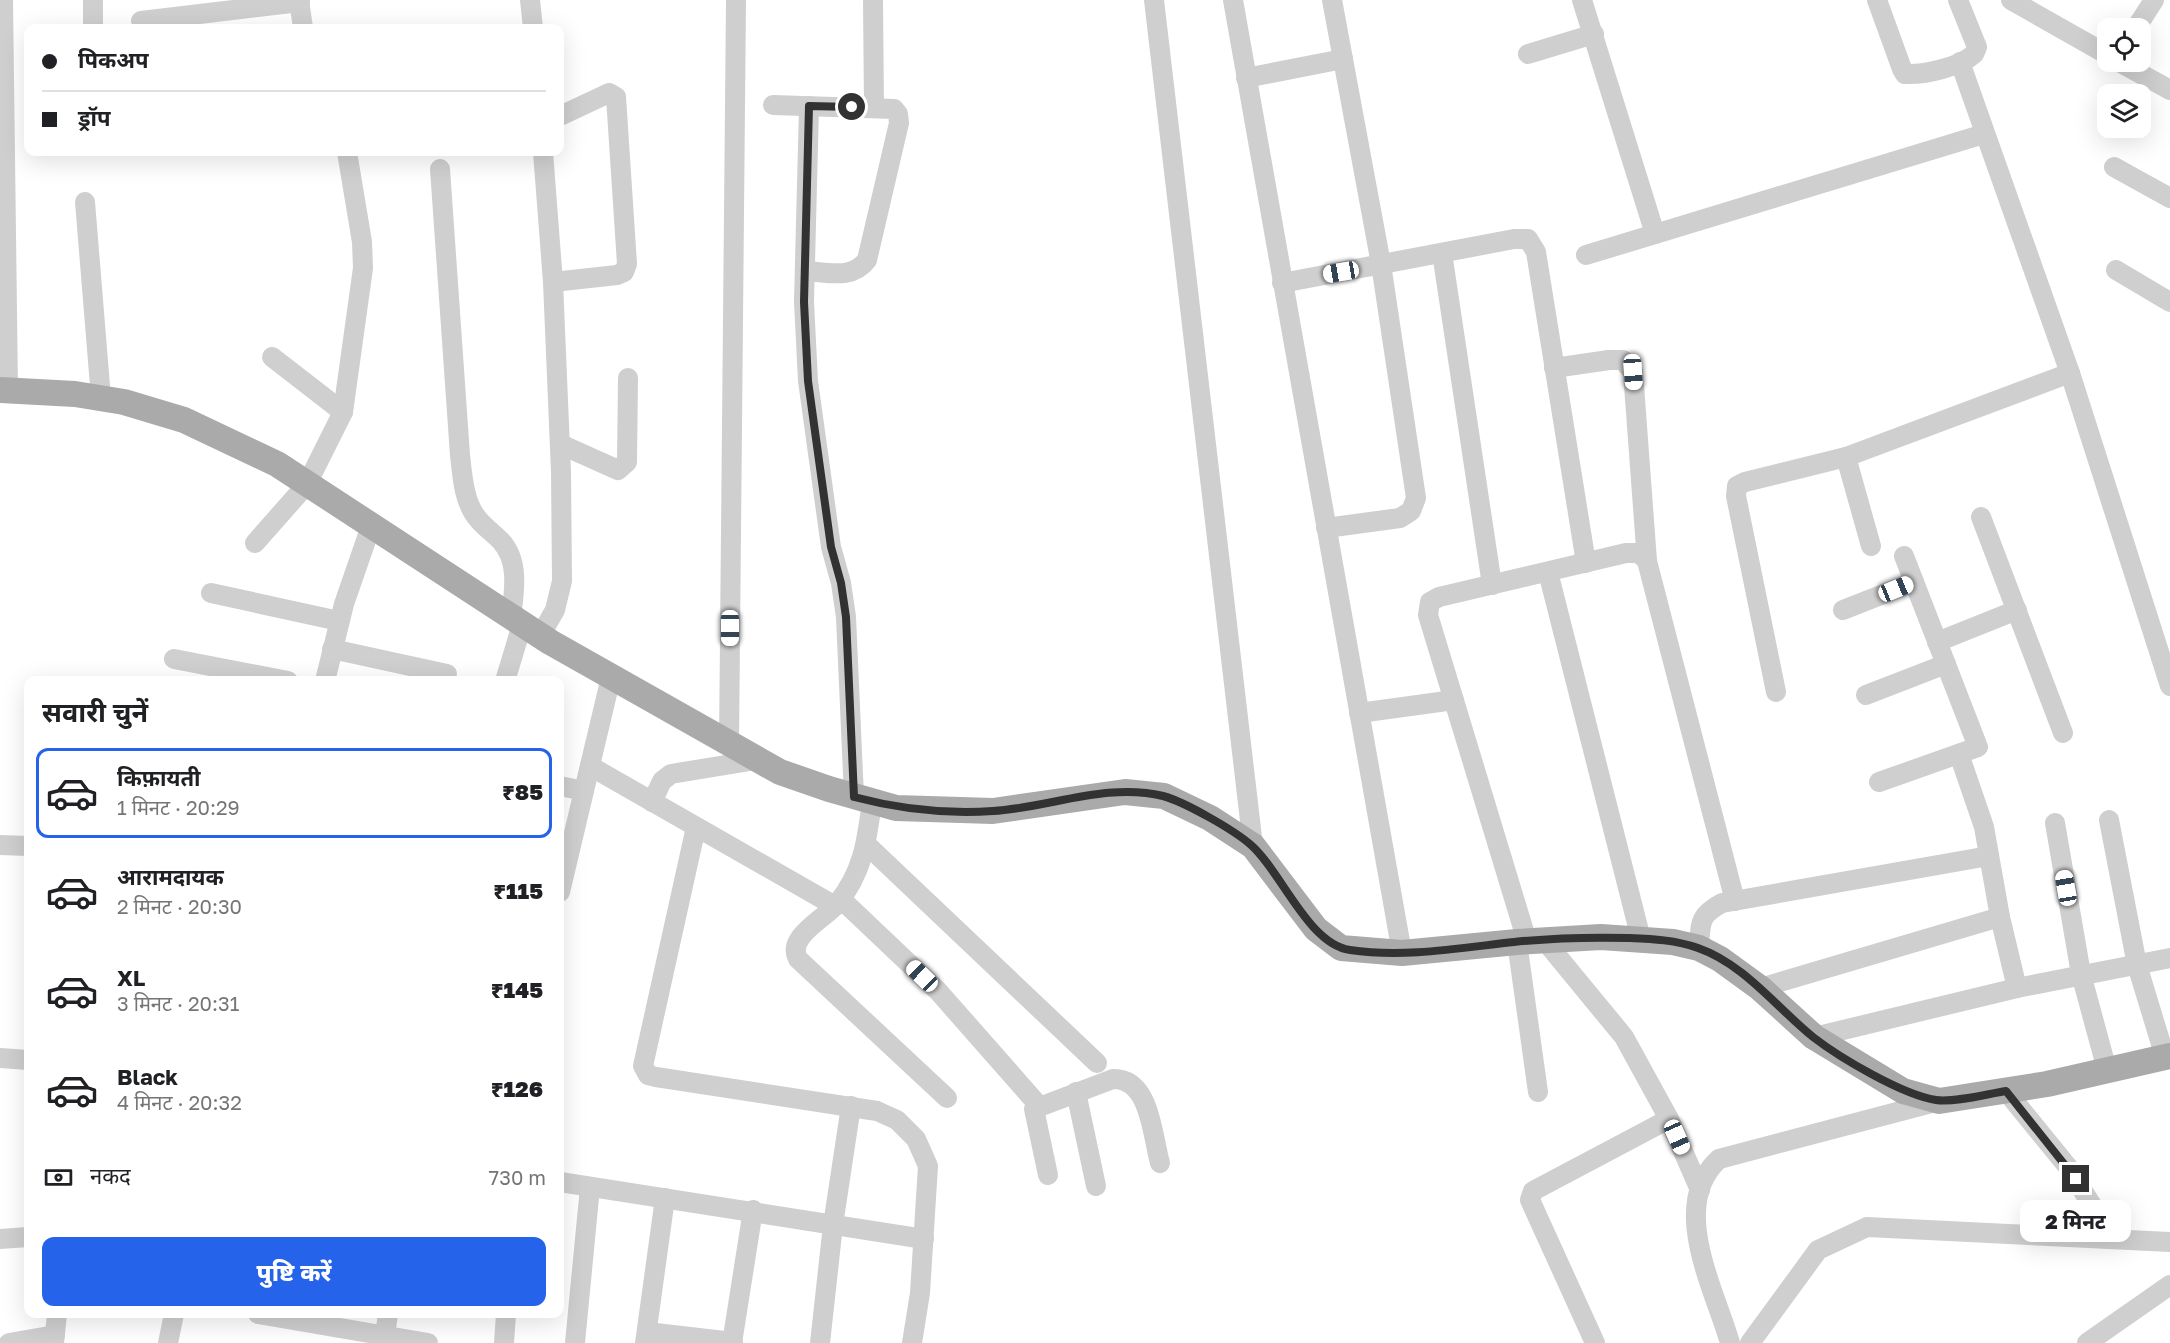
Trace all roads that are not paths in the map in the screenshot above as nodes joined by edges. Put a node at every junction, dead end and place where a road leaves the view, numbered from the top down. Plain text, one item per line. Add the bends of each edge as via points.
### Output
1 (3, 0) edge
2 (93, 0) edge
3 (530, 0) edge
4 (736, 0) edge
5 (873, 0) edge
6 (1154, 0) edge
7 (1233, 0) edge
8 (1332, 0) edge
9 (1582, 0) edge
10 (1877, 0) edge
11 (1958, 0) edge
12 (2011, 0) edge
13 (2154, 0) edge
14 (300, 1) edge
15 (198, 14) edge
16 (2142, 18) edge
17 (141, 21) dead end
18 (93, 24) edge
19 (303, 24) edge
20 (533, 24) edge
21 (1594, 34) junction
22 (2097, 49) edge
23 (1527, 54) dead end
24 (1343, 59) junction
25 (1960, 62) junction
26 (2137, 72) edge
27 (1246, 78) junction
28 (2170, 90) edge
29 (773, 105) dead end
30 (809, 106) junction
31 (874, 108) junction
32 (564, 114) edge
33 (2, 126) edge
34 (1984, 134) junction
35 (348, 156) edge
36 (543, 156) edge
37 (2114, 167) dead end
38 (440, 169) dead end
39 (2170, 198) edge
40 (86, 202) dead end
41 (1655, 234) junction
42 (1442, 253) junction
43 (1586, 255) dead end
44 (1381, 264) junction
45 (2116, 270) dead end
46 (805, 271) junction
47 (553, 282) junction
48 (1282, 283) junction
49 (2170, 302) edge
50 (272, 357) dead end
51 (1554, 368) junction
52 (2070, 373) junction
53 (628, 378) dead end
54 (4, 390) edge
55 (102, 398) junction
56 (343, 412) junction
57 (560, 444) junction
58 (1846, 457) junction
59 (307, 484) junction
60 (1981, 517) dead end
61 (371, 526) junction
62 (1326, 528) junction
63 (255, 543) dead end
64 (1870, 546) dead end
65 (1904, 556) dead end
66 (1647, 561) junction
67 (1586, 563) junction
68 (1548, 572) junction
69 (1914, 582) junction
70 (1492, 585) junction
71 (211, 593) dead end
72 (1843, 610) dead end
73 (2017, 610) junction
74 (339, 621) junction
75 (524, 626) junction
76 (1937, 642) junction
77 (332, 649) junction
78 (174, 659) dead end
79 (1946, 664) junction
80 (447, 674) dead end
81 (262, 676) edge
82 (326, 676) edge
83 (507, 676) edge
84 (610, 677) junction
85 (2170, 686) edge
86 (1776, 692) dead end
87 (1866, 695) dead end
88 (1454, 700) junction
89 (1359, 713) junction
90 (2063, 733) dead end
91 (729, 745) junction
92 (1959, 754) junction
93 (756, 760) junction
94 (590, 766) junction
95 (1879, 782) dead end
96 (564, 787) edge
97 (584, 791) junction
98 (863, 799) junction
99 (652, 802) junction
100 (2109, 820) dead end
101 (2055, 823) dead end
102 (696, 827) junction
103 (0, 845) edge
104 (867, 845) junction
105 (24, 846) edge
106 (1253, 846) junction
107 (1989, 856) junction
108 (564, 875) edge
109 (1735, 901) junction
110 (838, 902) junction
111 (2000, 917) junction
112 (1641, 939) junction
113 (1530, 941) junction
114 (1699, 948) junction
115 (1402, 952) junction
116 (2170, 958) edge
117 (2137, 965) junction
118 (2081, 974) junction
119 (1760, 988) junction
120 (2017, 988) junction
121 (1814, 1037) junction
122 (2167, 1057) edge
123 (0, 1058) edge
124 (24, 1060) edge
125 (1097, 1063) dead end
126 (2107, 1070) junction
127 (2006, 1091) junction
128 (1076, 1092) junction
129 (1538, 1092) dead end
130 (947, 1098) dead end
131 (1939, 1101) junction
132 (851, 1106) junction
133 (1040, 1107) junction
134 (1669, 1119) junction
135 (1160, 1163) dead end
136 (1048, 1175) dead end
137 (564, 1183) edge
138 (1096, 1186) dead end
139 (590, 1187) junction
140 (1700, 1190) junction
141 (665, 1197) junction
142 (753, 1210) junction
143 (833, 1225) junction
144 (24, 1237) edge
145 (0, 1239) edge
146 (924, 1239) junction
147 (2113, 1239) junction
148 (2170, 1242) edge
149 (2170, 1285) edge
150 (57, 1318) edge
151 (173, 1318) edge
152 (278, 1318) edge
153 (387, 1318) edge
154 (506, 1318) edge
155 (646, 1338) edge
156 (55, 1339) edge
157 (384, 1339) edge
158 (419, 1341) edge
159 (733, 1342) edge
160 (9, 1343) edge
161 (168, 1343) edge
162 (504, 1343) edge
163 (575, 1343) edge
164 (820, 1343) edge
165 (912, 1343) edge
166 (1595, 1343) edge
167 (1730, 1343) edge
168 (1750, 1343) edge
169 (2086, 1343) edge

1 - 33 street
2 - 18 street
3 - 20 street
4 - 91 street
5 - 31 street
6 - 106 street
7 - 27 street
8 - 24 street
9 - 21 street
10 - 25 street via 1905,74
11 - 25 street via 1977,47 1974,54
12 - 22 street
13 - 16 street
14 - 15 street
14 - 19 street
15 - 17 street
21 - 23 street
21 - 41 street
24 - 27 street
24 - 44 street
25 - 34 street
26 - 28 street
27 - 48 street
29 - 30 street
30 - 31 street
30 - 46 street
31 - 46 street via 894,109 899,123 867,260 850,274
32 - 47 street via 598,96 609,93 616,97 627,264 624,272 617,275
33 - 54 street
34 - 41 street
34 - 52 street
35 - 56 street via 363,268
36 - 47 street
37 - 39 street
38 - 75 street via 463,478 470,507 510,555 514,592
40 - 55 street
41 - 43 street
42 - 44 street
42 - 51 street via 1528,239 1536,252
42 - 70 street
44 - 48 street
44 - 62 street via 1416,498 1411,511 1400,518
45 - 49 street
46 - 98 street via 811,415 846,617
47 - 57 street
48 - 62 street
50 - 56 street
51 - 66 street via 1623,360 1633,372
51 - 67 street
52 - 58 street
52 - 85 street
53 - 57 street via 624,466 618,470
54 - 55 main road
55 - 59 main road via 184,420 277,464
56 - 59 street
57 - 75 street via 562,581 555,610
58 - 64 street
58 - 86 street via 1737,486
59 - 61 main road
59 - 63 street
60 - 73 street
61 - 74 street
61 - 75 main road
62 - 89 street
65 - 69 street
66 - 67 street via 1639,553 1626,553
66 - 109 street
67 - 68 street
68 - 70 street
68 - 112 street
69 - 72 street
69 - 76 street
70 - 88 street via 1430,602 1428,615
71 - 74 street
73 - 76 street
73 - 90 street
74 - 77 street
75 - 83 street
75 - 84 main road
76 - 79 street
77 - 80 street
77 - 82 street
78 - 81 street
79 - 87 street
79 - 92 street via 1978,747
84 - 91 main road
84 - 94 street
88 - 89 street
88 - 113 street
89 - 115 street
91 - 93 main road
92 - 95 street
92 - 107 street via 1984,827
93 - 98 main road via 780,772
93 - 99 street via 670,774
94 - 97 street
94 - 99 street
96 - 97 street
97 - 108 street
98 - 104 street
98 - 106 main road via 896,808 993,812 1125,792 1164,796 1210,818
99 - 102 street
100 - 117 street
101 - 118 street
102 - 110 street
102 - 132 street via 643,1066 648,1075 657,1077
103 - 105 street
104 - 110 street via 862,863
104 - 125 street
106 - 115 main road via 1316,929 1330,941 1352,950
107 - 109 street
107 - 111 street
109 - 114 street via 1707,911 1701,921
110 - 130 street via 795,945 798,959
110 - 133 street via 938,991
111 - 119 street
111 - 120 street
112 - 113 main road
112 - 114 main road
113 - 115 main road
113 - 129 street
113 - 134 street via 1624,1037
114 - 119 main road
116 - 117 street
117 - 118 street
117 - 122 street
118 - 120 street
118 - 126 street
119 - 121 main road
120 - 121 street
121 - 131 main road via 1903,1091
122 - 126 main road
123 - 124 street
126 - 127 main road
127 - 131 main road
127 - 147 street via 2068,1167
128 - 133 street
128 - 135 street via 1113,1079 1125,1079 1134,1085 1143,1096
128 - 138 street
131 - 140 street via 1719,1159 1706,1171
132 - 143 street
132 - 146 street via 897,1120 916,1139 928,1166
133 - 136 street via 1034,1109
134 - 140 street
134 - 166 street via 1533,1191 1530,1200
137 - 139 street
139 - 141 street
139 - 163 street
140 - 167 street via 1696,1216 1698,1248
141 - 142 street
141 - 155 street
142 - 143 street
142 - 159 street
143 - 146 street
143 - 164 street
144 - 145 street
146 - 165 street
147 - 148 street
147 - 168 street via 1867,1227 1818,1250
149 - 169 street
150 - 156 street
151 - 161 street
152 - 157 street
153 - 157 street
154 - 162 street
155 - 159 street
156 - 160 street
157 - 158 street

